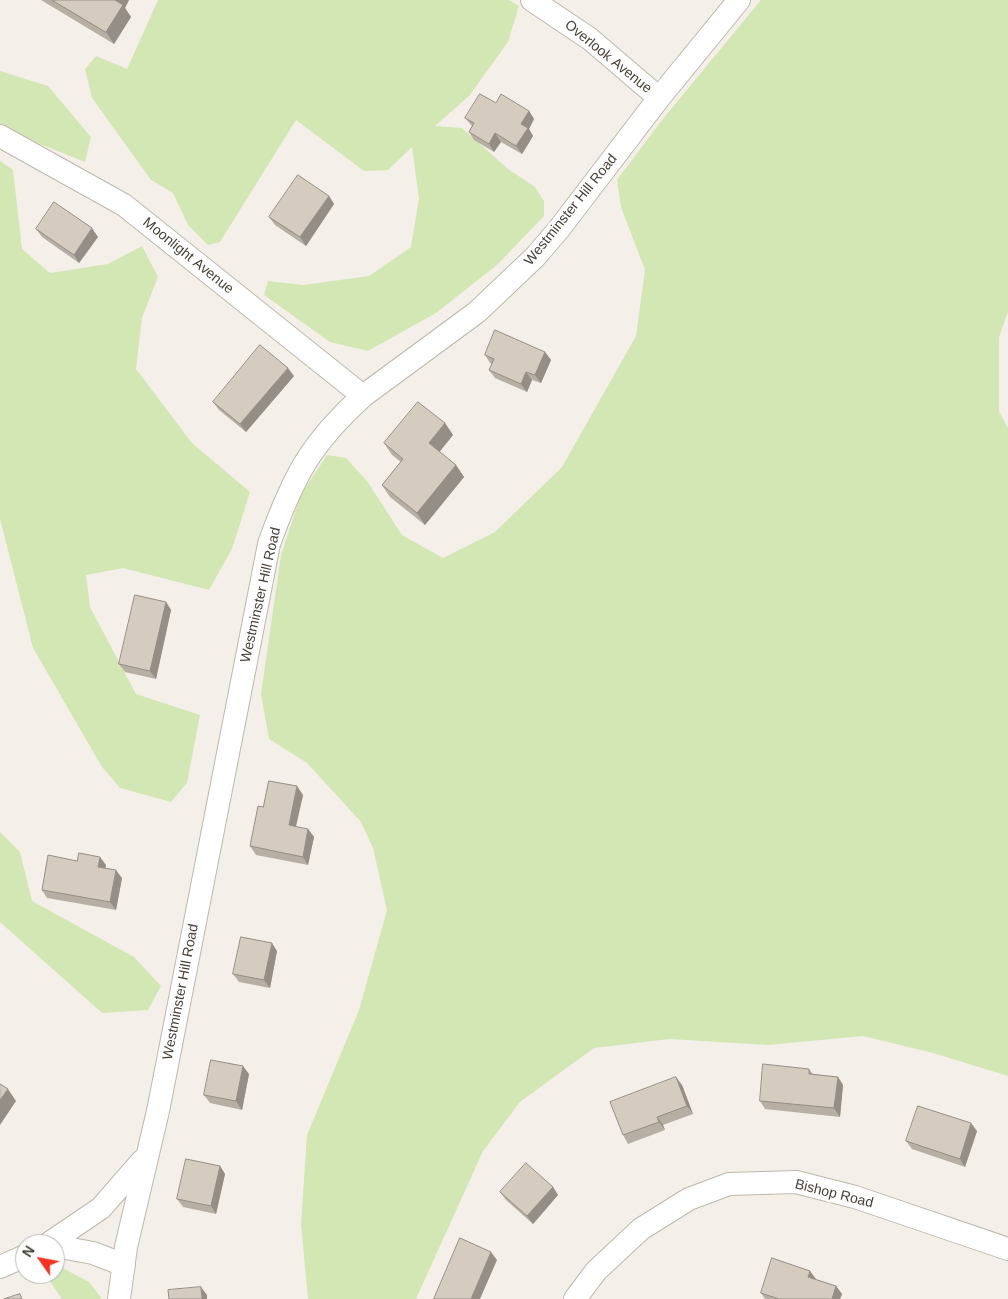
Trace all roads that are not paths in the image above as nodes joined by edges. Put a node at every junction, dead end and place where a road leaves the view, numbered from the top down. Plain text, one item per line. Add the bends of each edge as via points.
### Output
1 (532, 0) edge
2 (739, 0) edge
3 (659, 98) junction
4 (0, 136) edge
5 (363, 396) junction
6 (147, 1154) junction
7 (63, 1234) edge
8 (65, 1248) edge
9 (1008, 1249) edge
10 (15, 1260) edge
11 (124, 1265) junction
12 (0, 1267) edge
13 (119, 1299) edge
14 (575, 1299) edge

1 - 3 street, Overlook Avenue via 590,39
2 - 3 street, Westminster Hill Road
3 - 5 street, Westminster Hill Road via 559,229 507,285 477,312
4 - 5 street, Moonlight Avenue via 124,205
5 - 6 street, Westminster Hill Road via 336,421 294,478 269,544
6 - 7 street via 132,1176 102,1208
6 - 11 street, Westminster Hill Road
8 - 11 street via 93,1253
9 - 14 street, Bishop Road via 855,1197 796,1182 729,1184 689,1199 641,1229 596,1271
10 - 12 street
11 - 13 street, Westminster Hill Road

